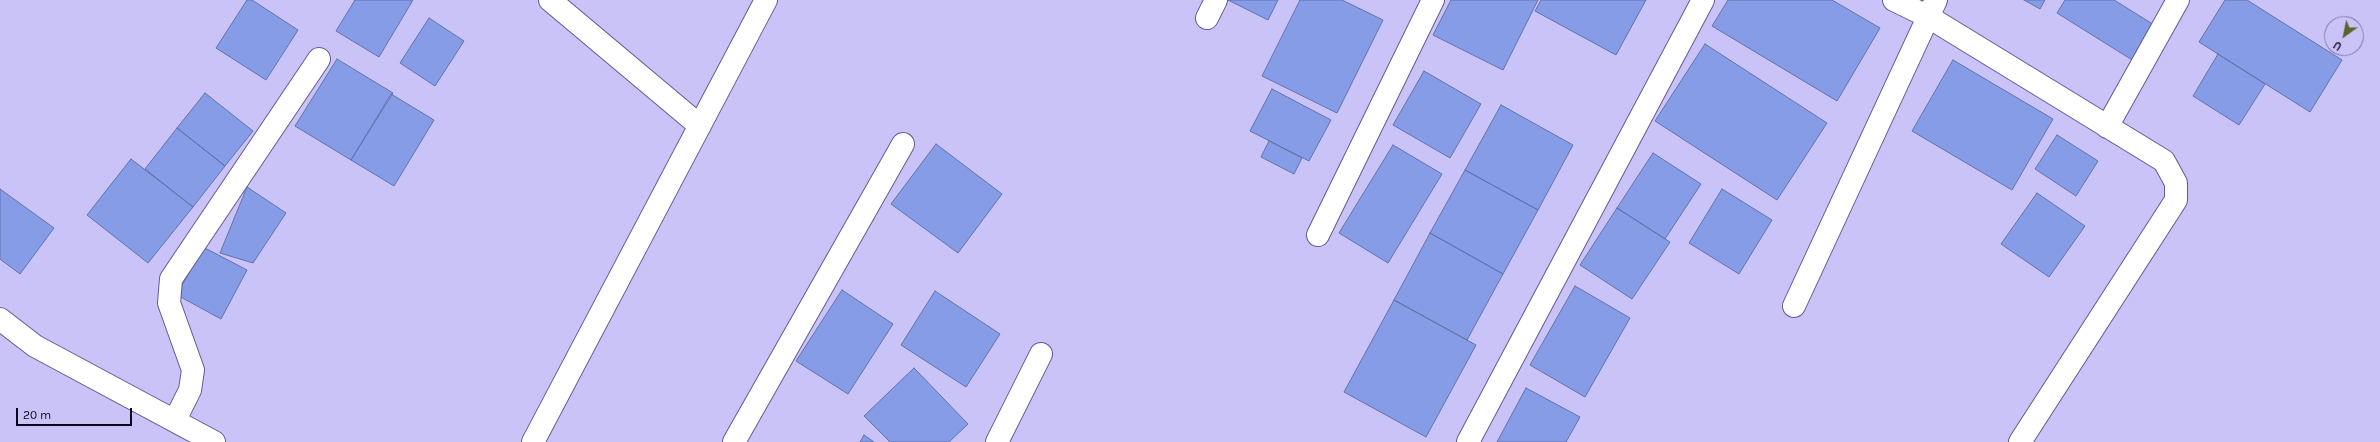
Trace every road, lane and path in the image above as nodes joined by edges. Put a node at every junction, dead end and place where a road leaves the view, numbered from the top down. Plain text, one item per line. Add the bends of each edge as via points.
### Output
1 (550, 0) edge
2 (766, 0) edge
3 (1433, 0) edge
4 (1703, 0) edge
5 (1894, 0) edge
6 (2178, 0) edge
7 (1932, 8) edge
8 (320, 59) dead end
9 (700, 126) junction
10 (2107, 127) junction
11 (903, 144) dead end
12 (1318, 235) dead end
13 (1794, 306) dead end
14 (0, 319) edge
15 (1041, 354) dead end
16 (175, 420) junction
17 (214, 442) edge
18 (533, 442) edge
19 (734, 442) edge
20 (997, 442) edge
21 (1468, 442) edge
22 (2020, 442) edge

1 - 9 street
2 - 9 street
3 - 12 street
4 - 21 street
5 - 7 street
6 - 10 street
7 - 10 street
7 - 13 street
8 - 16 street via 171,279 169,303 193,370 190,390
9 - 18 street
10 - 22 street via 2164,162 2176,182 2176,200
11 - 19 street
14 - 16 street via 35,346
15 - 20 street
16 - 17 street

